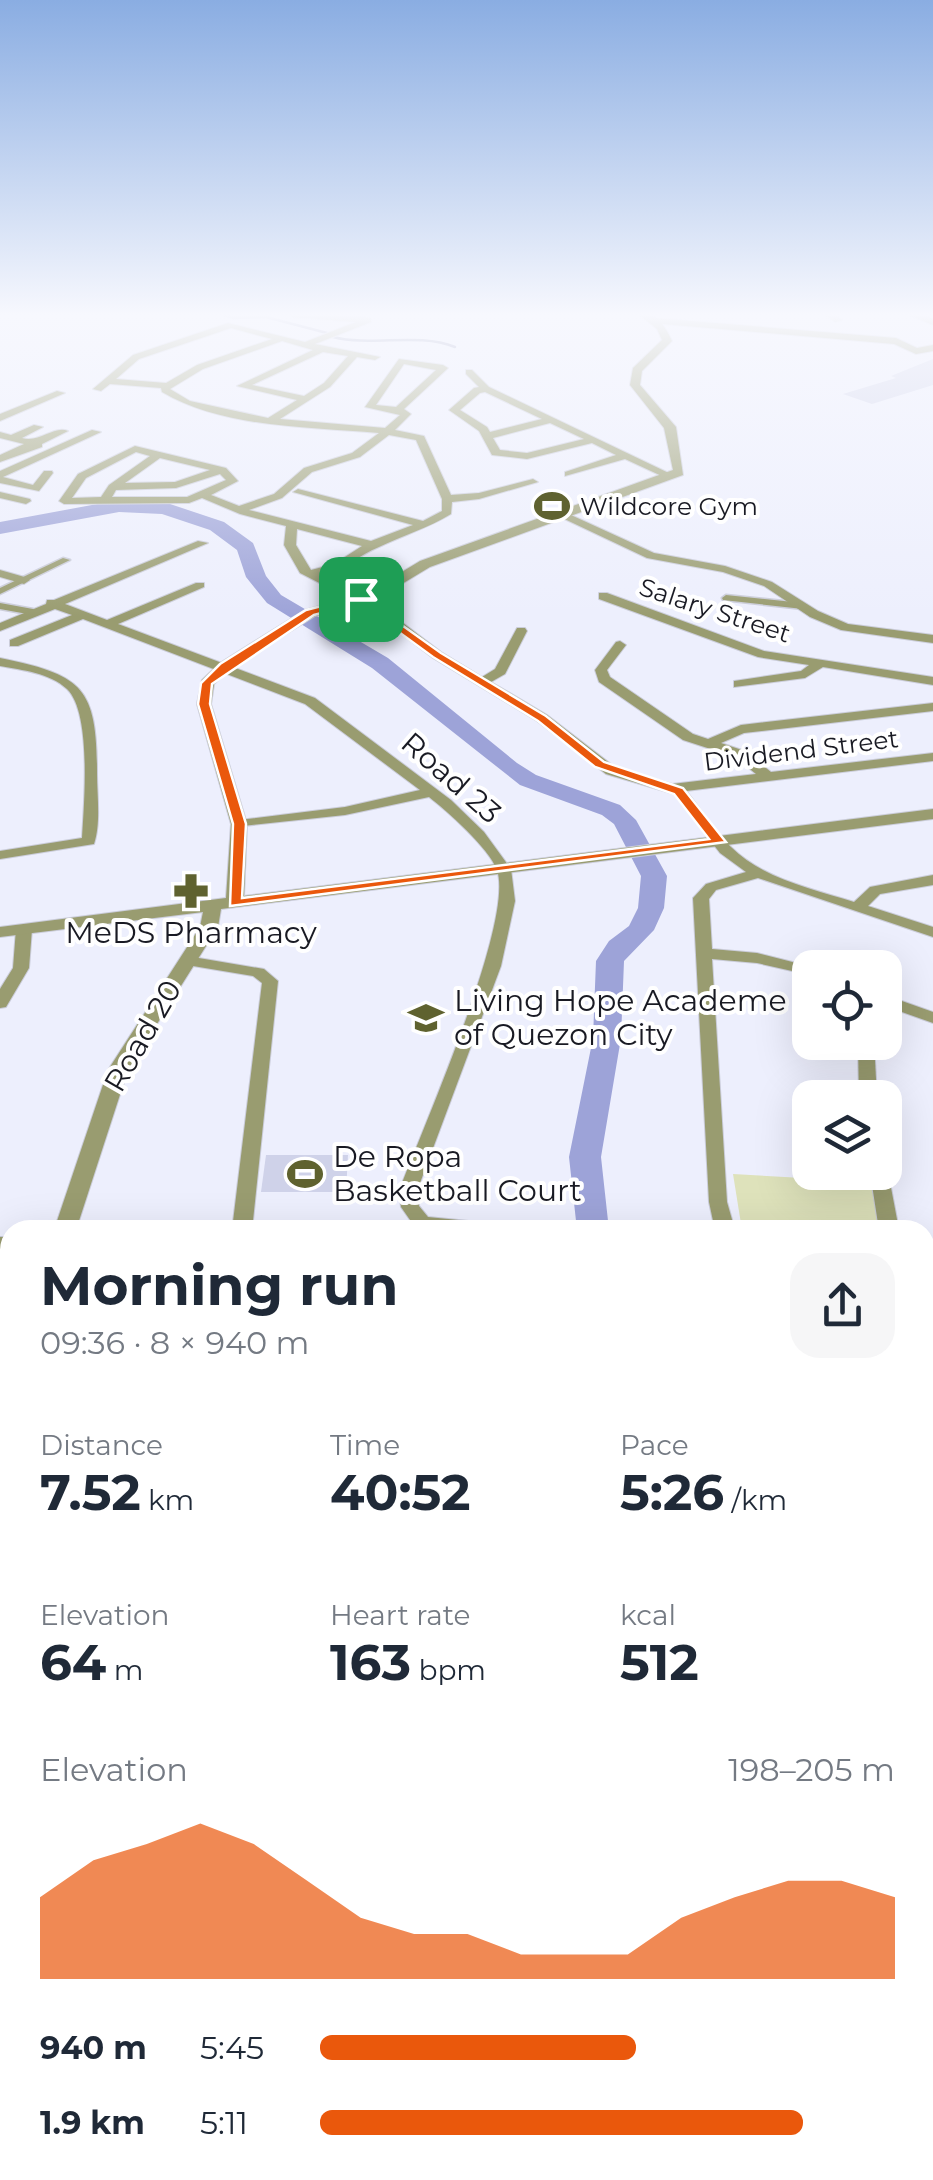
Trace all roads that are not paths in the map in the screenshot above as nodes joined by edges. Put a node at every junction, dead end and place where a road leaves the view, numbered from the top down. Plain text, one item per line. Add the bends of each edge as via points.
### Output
1 (236, 414) edge
2 (282, 414) edge
3 (402, 414) edge
4 (459, 414) edge
5 (538, 414) edge
6 (660, 414) edge
7 (551, 420) junction
8 (270, 421) junction
9 (38, 427) dead end
10 (388, 430) junction
11 (63, 431) dead end
12 (96, 432) dead end
13 (6, 436) edge
14 (488, 436) junction
15 (592, 440) junction
16 (0, 443) edge
17 (35, 444) junction
18 (57, 449) junction
19 (159, 454) junction
20 (625, 455) junction
21 (0, 459) edge
22 (141, 467) junction
23 (222, 470) junction
24 (48, 473) dead end
25 (568, 474) dead end
26 (670, 476) junction
27 (0, 477) edge
28 (195, 479) junction
29 (532, 482) dead end
30 (113, 488) junction
31 (298, 492) dead end
32 (0, 495) edge
33 (205, 496) junction
34 (447, 499) junction
35 (26, 501) dead end
36 (104, 502) junction
37 (238, 510) junction
38 (560, 513) junction
39 (292, 525) junction
40 (426, 525) junction
41 (202, 543) dead end
42 (372, 545) junction
43 (66, 560) dead end
44 (0, 572) edge
45 (332, 578) junction
46 (24, 580) junction
47 (200, 584) dead end
48 (0, 591) edge
49 (603, 596) dead end
50 (726, 598) dead end
51 (361, 599) junction
52 (52, 604) junction
53 (0, 606) edge
54 (804, 606) junction
55 (33, 612) junction
56 (82, 614) junction
57 (108, 624) junction
58 (0, 627) edge
59 (520, 629) dead end
60 (933, 639) edge
61 (14, 643) dead end
62 (620, 646) dead end
63 (0, 662) edge
64 (821, 663) junction
65 (224, 666) junction
66 (484, 681) junction
67 (933, 681) edge
68 (739, 684) dead end
69 (933, 707) edge
70 (709, 744) junction
71 (933, 757) edge
72 (768, 777) junction
73 (674, 788) junction
74 (431, 792) junction
75 (933, 814) edge
76 (240, 824) junction
77 (719, 842) junction
78 (0, 854) edge
79 (504, 869) junction
80 (757, 874) junction
81 (933, 880) edge
82 (235, 903) junction
83 (213, 906) junction
84 (857, 908) junction
85 (24, 929) junction
86 (0, 932) edge
87 (933, 932) edge
88 (703, 952) junction
89 (187, 961) junction
90 (792, 966) edge
91 (0, 1003) edge
92 (902, 1007) edge
93 (933, 1018) edge
94 (882, 1190) edge
95 (68, 1220) edge
96 (243, 1220) edge
97 (420, 1220) edge
98 (722, 1220) edge
99 (886, 1220) edge

1 - 8 street
2 - 8 street
3 - 10 street
4 - 14 street
5 - 7 street
6 - 26 street via 681,468
7 - 14 street
7 - 15 street
8 - 10 street
9 - 13 street
10 - 34 street via 420,438
10 - 37 street via 356,454 308,470 278,496
11 - 17 street
12 - 18 street
13 - 16 street
13 - 17 street
14 - 15 street via 496,453 513,456
15 - 20 street
17 - 18 street
17 - 21 street
18 - 27 street
19 - 22 street
19 - 23 street
19 - 36 street via 130,450 82,476 64,501
20 - 25 street
20 - 26 street
22 - 28 street
22 - 30 street
23 - 28 street
23 - 33 street via 232,483
24 - 27 street via 35,489
26 - 38 street
28 - 30 street
29 - 34 street
30 - 36 street
31 - 40 street
32 - 35 street
33 - 36 street
33 - 37 street
34 - 40 street via 447,512
37 - 39 street
38 - 51 street via 417,568
38 - 54 street via 651,556 718,567 768,584
39 - 42 street
39 - 45 street via 290,545 305,573
40 - 42 street
41 - 52 street
42 - 45 street
43 - 46 street
44 - 46 street
45 - 51 street
46 - 48 street
47 - 57 street
49 - 64 street, Salary Street via 762,654
50 - 54 street
51 - 65 street via 310,613
51 - 66 street
52 - 55 street
52 - 56 street, Road 23
53 - 55 street
54 - 60 street via 845,627
55 - 58 street
56 - 57 street, Road 23
56 - 61 street
57 - 65 street, Road 23
59 - 66 street via 500,670
62 - 70 street via 602,670 604,680
63 - 78 street via 67,682 90,713 87,844
64 - 67 street, Salary Street
64 - 68 street via 804,674
65 - 74 street, Road 23 via 326,711
65 - 76 street via 206,683 204,704
66 - 73 street via 611,771
69 - 70 street via 741,729
70 - 72 street via 752,761
71 - 72 street, Dividend Street
72 - 73 street, Dividend Street
73 - 77 street
74 - 76 street
74 - 79 street, Road 23 via 479,835
75 - 77 street
76 - 82 street
77 - 79 street
77 - 80 street
79 - 82 street
79 - 97 street, Road 23 via 496,956 408,1191
80 - 84 street
80 - 88 street via 711,887 702,896
81 - 84 street via 874,890
82 - 83 street
83 - 85 street
83 - 89 street, Road 20
84 - 87 street
85 - 86 street
85 - 91 street via 21,968
88 - 90 street
88 - 98 street
89 - 95 street, Road 20 via 118,1070
89 - 96 street via 258,972 270,980
92 - 93 street
94 - 99 street

